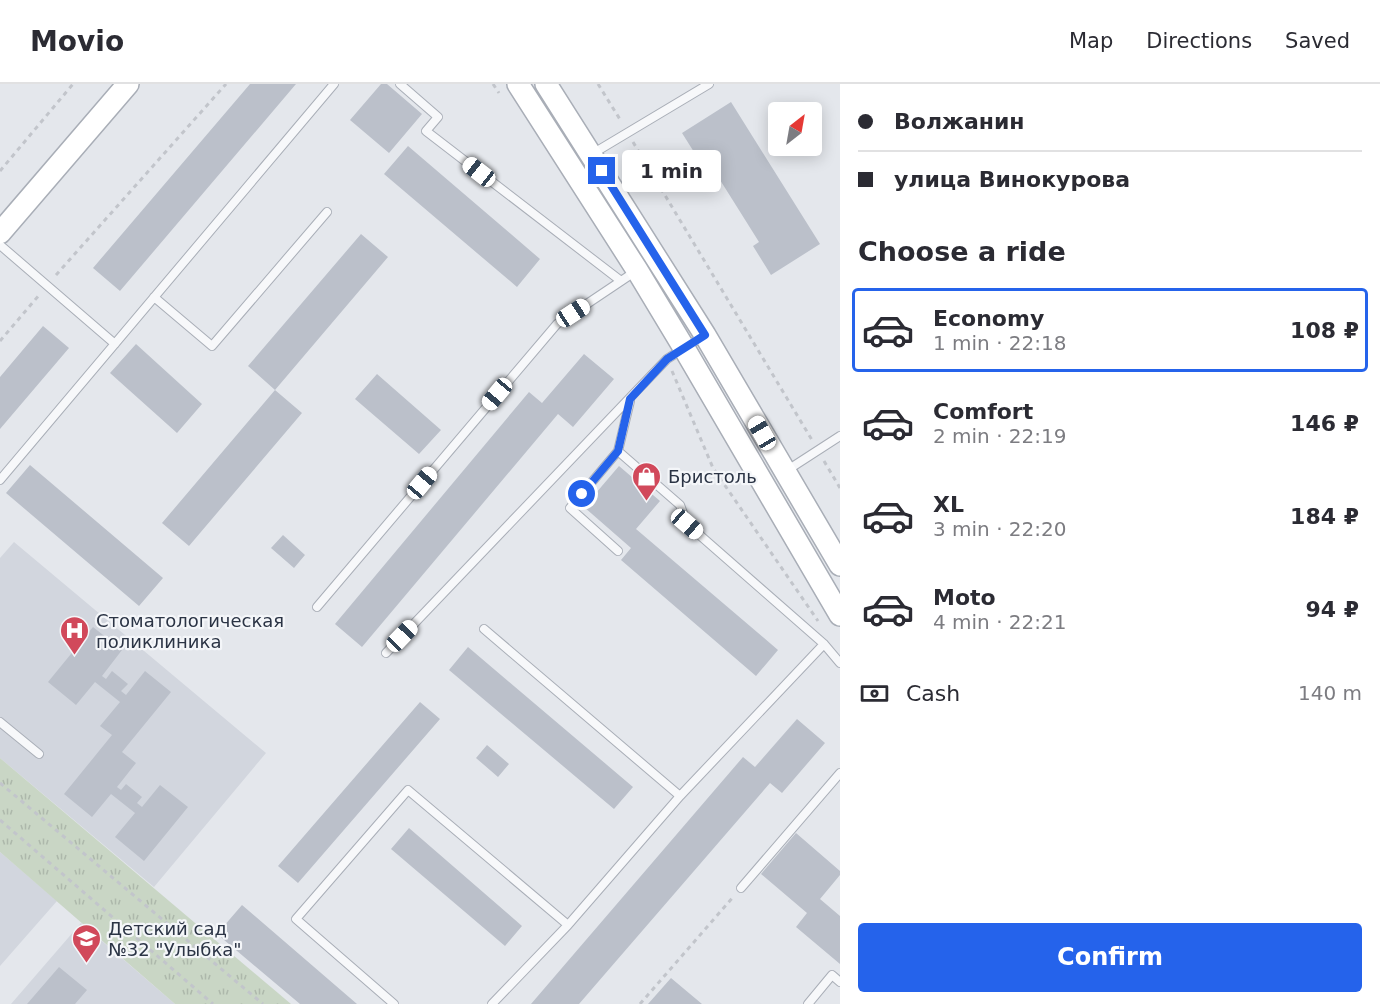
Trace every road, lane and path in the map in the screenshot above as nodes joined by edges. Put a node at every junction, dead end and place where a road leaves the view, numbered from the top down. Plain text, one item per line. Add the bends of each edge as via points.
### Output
1 (74, 84) edge
2 (128, 84) edge
3 (226, 84) edge
4 (334, 84) edge
5 (400, 84) edge
6 (518, 84) edge
7 (546, 84) edge
8 (598, 84) edge
9 (709, 84) edge
10 (628, 133) junction
11 (591, 154) junction
12 (0, 171) edge
13 (327, 212) dead end
14 (0, 233) edge
15 (0, 245) edge
16 (656, 257) junction
17 (629, 276) junction
18 (47, 286) junction
19 (154, 297) junction
20 (705, 335) junction
21 (0, 341) edge
22 (115, 344) junction
23 (684, 348) junction
24 (630, 399) junction
25 (840, 436) edge
26 (618, 451) junction
27 (818, 451) junction
28 (785, 472) junction
29 (0, 480) edge
30 (840, 488) edge
31 (618, 551) dead end
32 (840, 566) edge
33 (317, 607) dead end
34 (840, 615) edge
35 (484, 629) dead end
36 (824, 644) junction
37 (386, 653) dead end
38 (840, 663) edge
39 (0, 722) edge
40 (39, 754) dead end
41 (840, 773) edge
42 (0, 783) edge
43 (680, 796) junction
44 (0, 820) edge
45 (741, 888) joint
46 (568, 925) junction
47 (840, 982) edge
48 (213, 1004) edge
49 (262, 1004) edge
50 (394, 1004) edge
51 (492, 1004) edge
52 (640, 1004) edge
53 (808, 1004) edge

1 - 12 path
2 - 14 main road
3 - 18 path
4 - 19 lane
5 - 17 lane via 438,117 426,130
6 - 17 main road
7 - 11 main road
8 - 10 path
9 - 10 lane
10 - 11 lane
10 - 27 path
11 - 16 main road
13 - 19 lane via 212,346
15 - 18 lane
16 - 17 lane
16 - 20 main road
17 - 23 main road
17 - 33 lane via 557,324
18 - 21 path
18 - 22 lane
19 - 22 lane
20 - 23 lane
20 - 28 main road
22 - 29 lane
23 - 24 lane via 667,359
23 - 34 main road
24 - 26 lane
24 - 37 lane
25 - 27 lane
26 - 31 lane via 570,508
26 - 36 lane via 680,505 687,524
27 - 28 lane
27 - 30 path
28 - 32 main road
35 - 43 lane
36 - 38 lane
36 - 43 lane
39 - 40 lane
41 - 45 lane
42 - 49 path
43 - 46 lane
44 - 48 path
45 - 52 path
46 - 50 lane via 408,790 296,919
46 - 51 lane
47 - 53 lane via 832,975

